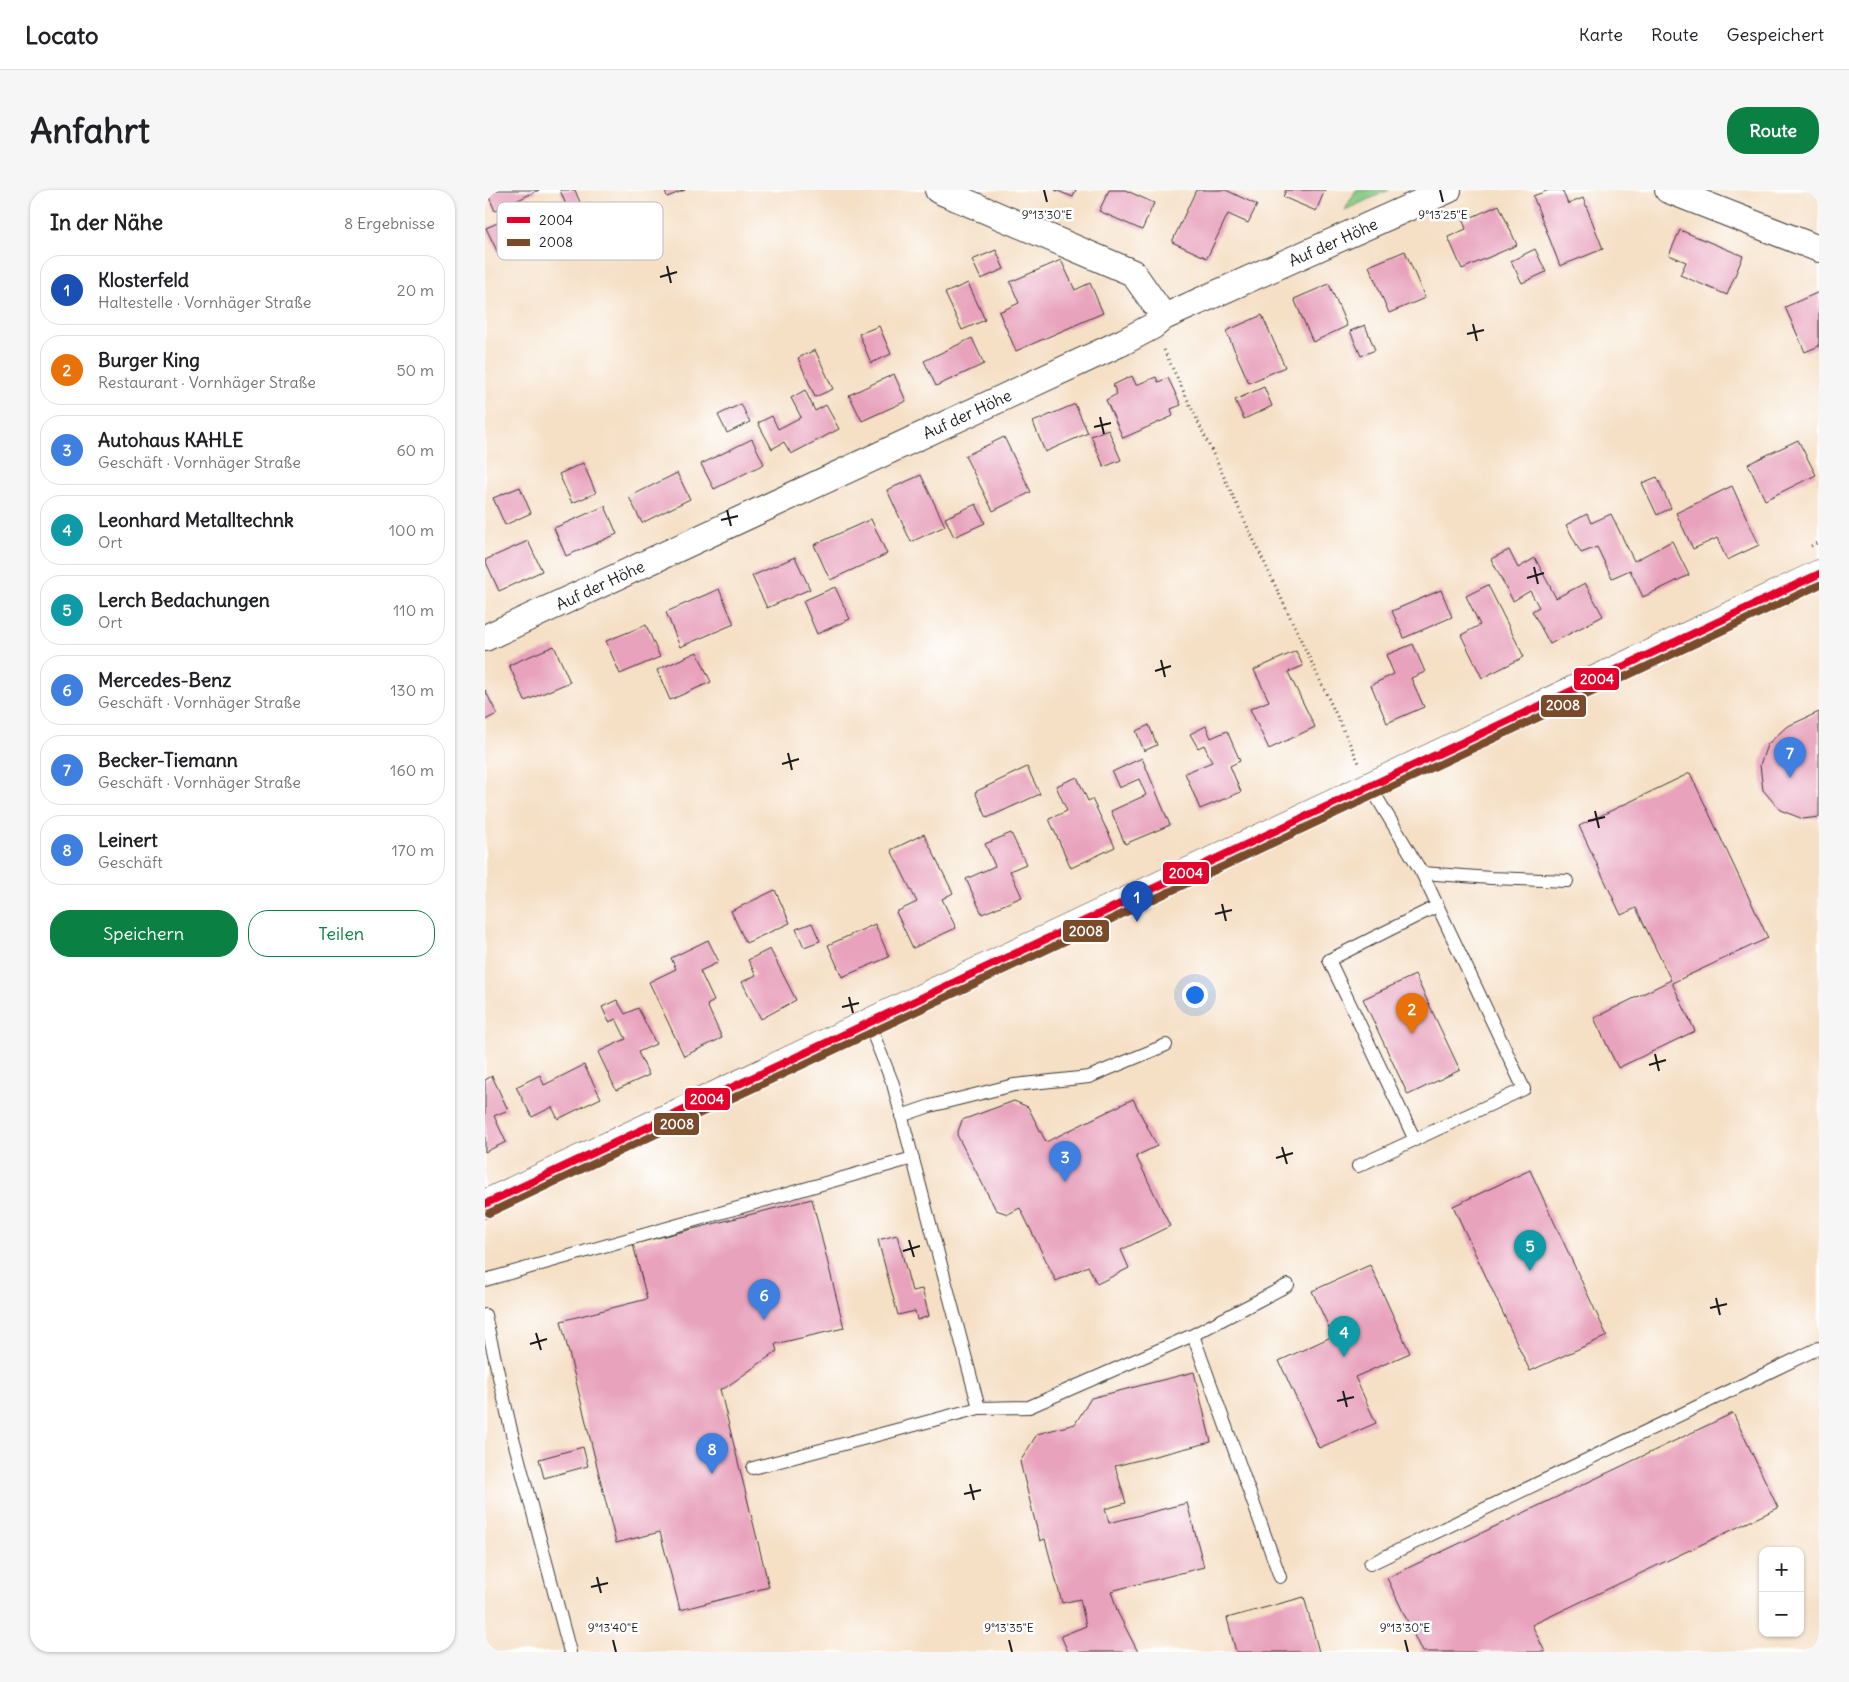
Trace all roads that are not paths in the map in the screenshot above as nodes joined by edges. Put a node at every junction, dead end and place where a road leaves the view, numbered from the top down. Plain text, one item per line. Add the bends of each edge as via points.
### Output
1 (938, 190) edge
2 (1448, 190) edge
3 (1668, 190) edge
4 (1819, 249) edge
5 (1159, 321) junction
6 (1819, 574) edge
7 (485, 638) edge
8 (1370, 786) junction
9 (1422, 873) junction
10 (1567, 880) dead end
11 (1437, 906) junction
12 (869, 1024) junction
13 (1166, 1045) dead end
14 (901, 1116) junction
15 (1415, 1140) junction
16 (913, 1158) junction
17 (1358, 1166) dead end
18 (485, 1204) edge
19 (485, 1280) edge
20 (1288, 1285) dead end
21 (485, 1315) edge
22 (1193, 1334) junction
23 (1819, 1348) edge
24 (979, 1408) junction
25 (753, 1468) dead end
26 (1370, 1564) dead end
27 (1280, 1577) dead end
28 (570, 1652) edge

1 - 5 street via 1133,273
2 - 5 street, Auf der Höhe
3 - 4 street
5 - 7 street, Auf der Höhe via 1114,346
6 - 8 main road
8 - 9 lane
8 - 12 main road
9 - 10 lane
9 - 11 lane
11 - 15 lane via 1329,960
11 - 15 lane via 1524,1089
12 - 14 lane via 893,1084
12 - 18 main road
13 - 14 lane via 1089,1077 1014,1086
14 - 16 lane
15 - 17 lane
16 - 19 lane
16 - 24 lane
20 - 22 lane
21 - 28 lane via 511,1430
22 - 24 lane via 1029,1407
22 - 27 lane
23 - 26 lane
24 - 25 lane

